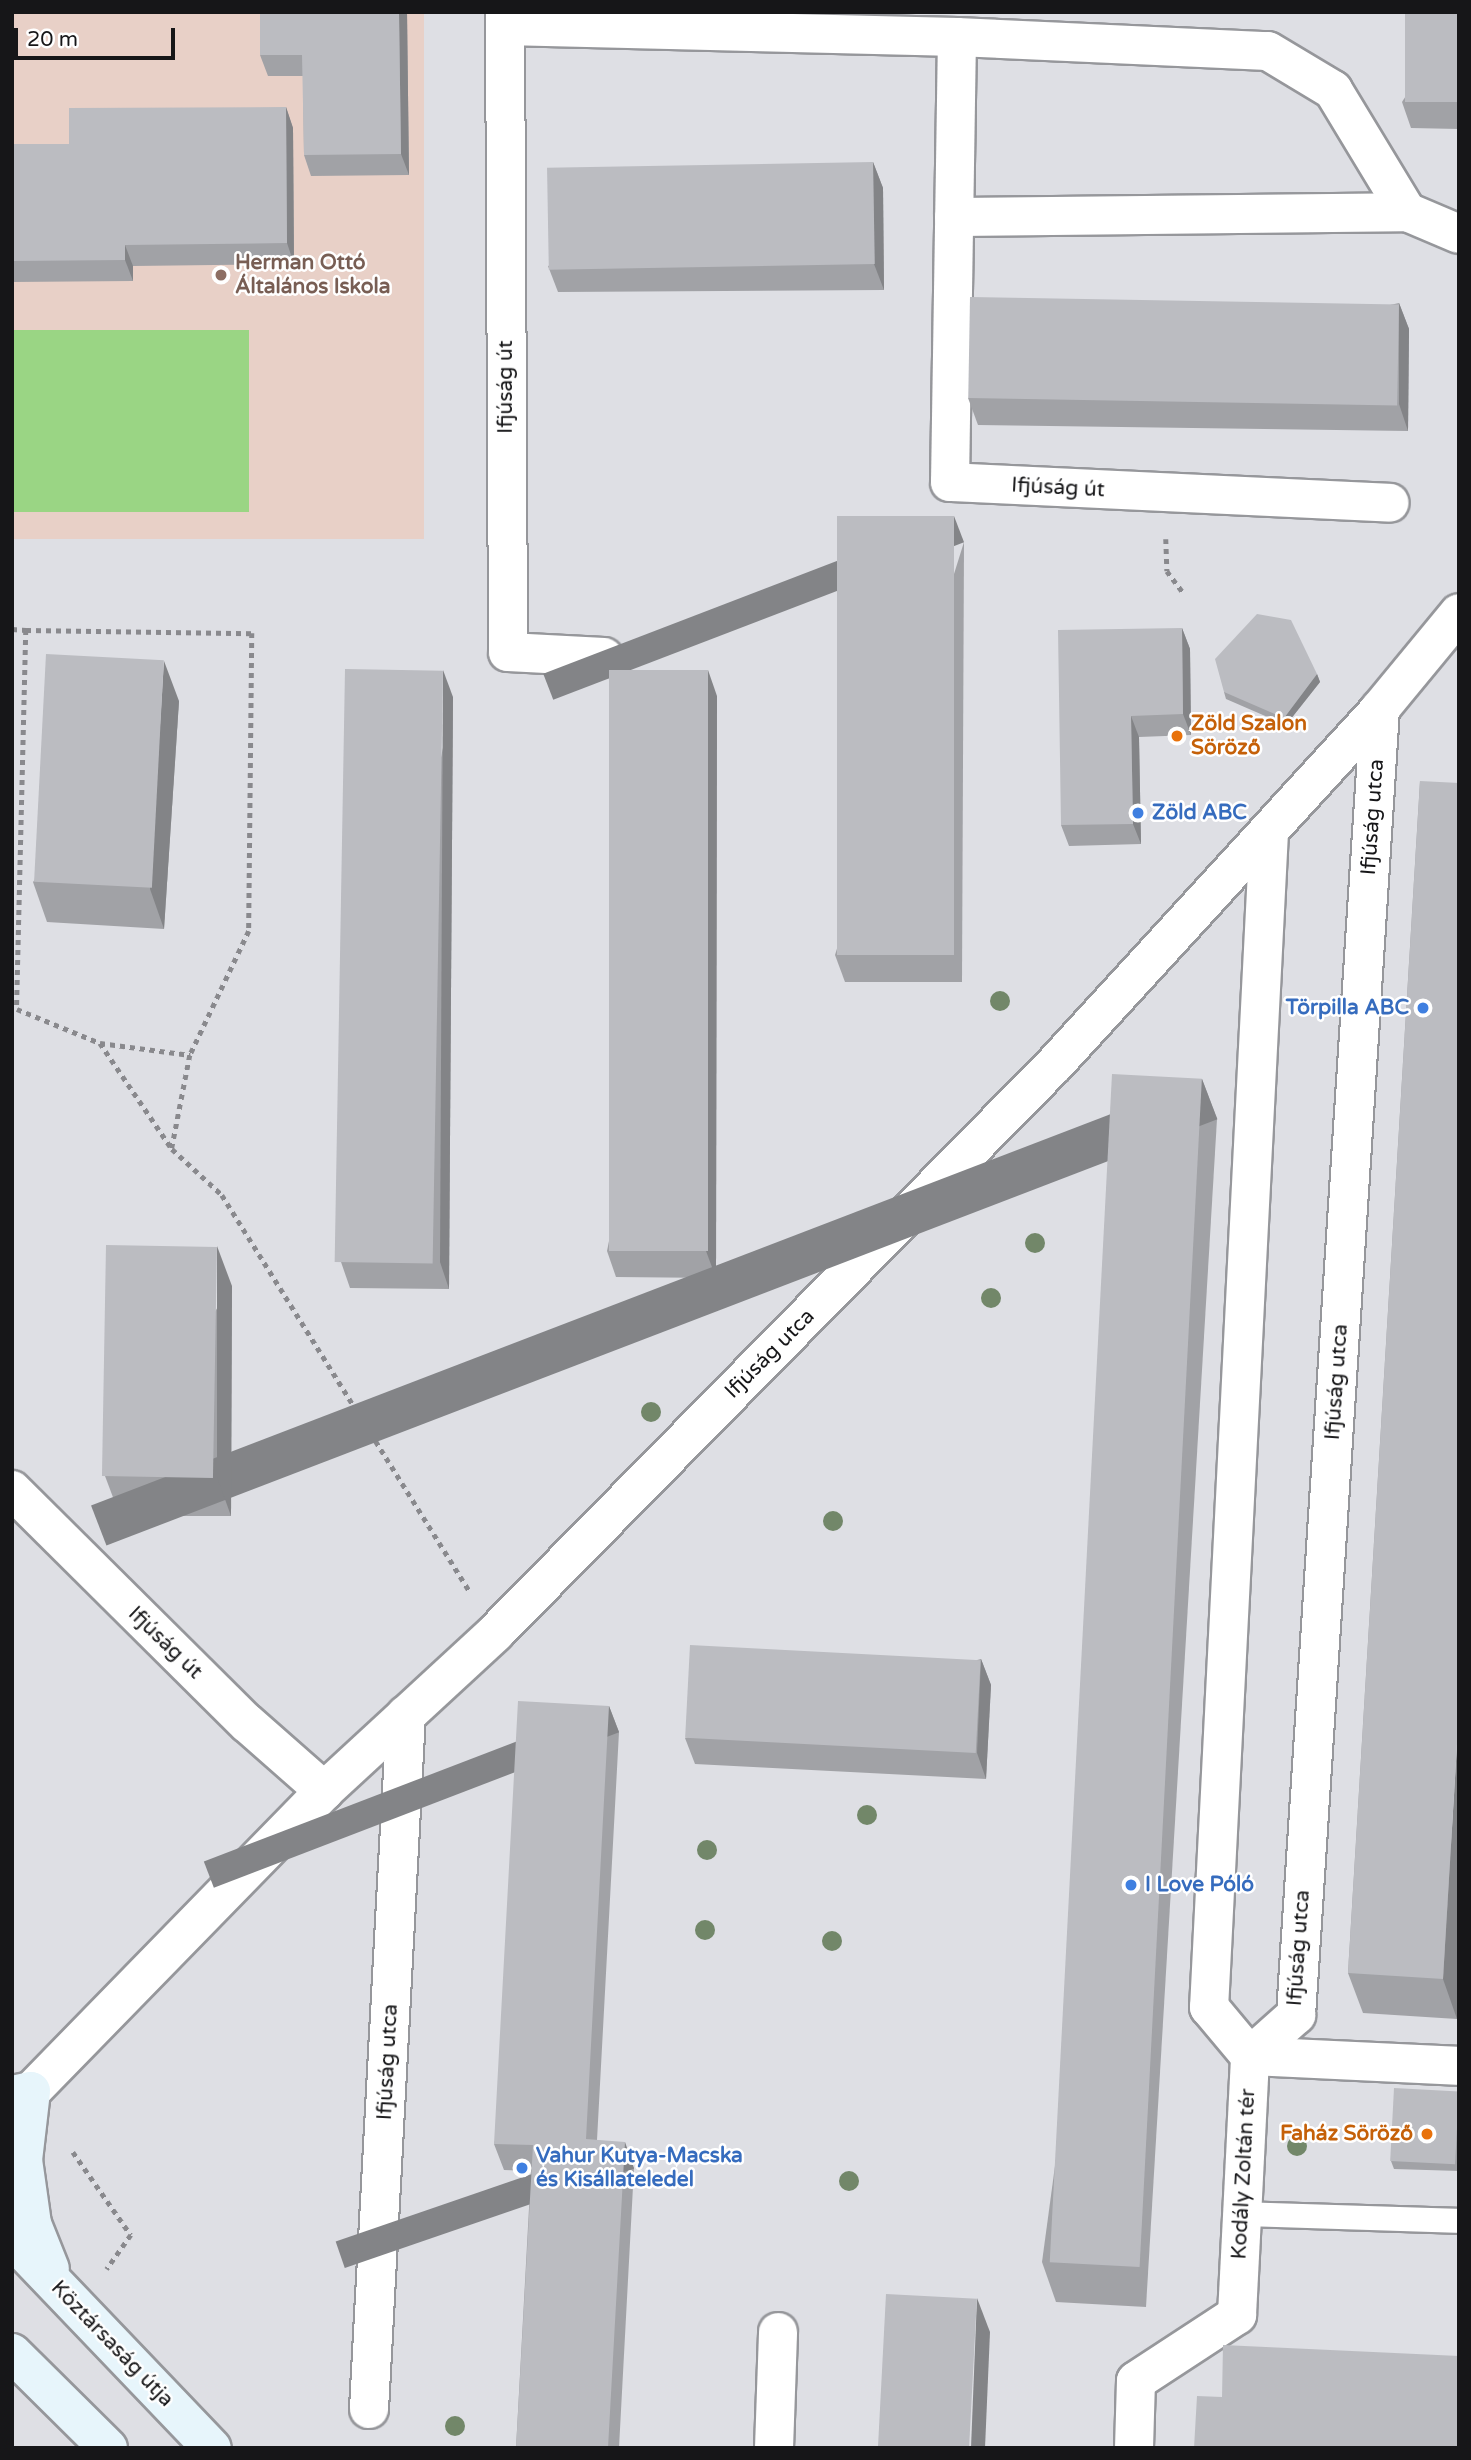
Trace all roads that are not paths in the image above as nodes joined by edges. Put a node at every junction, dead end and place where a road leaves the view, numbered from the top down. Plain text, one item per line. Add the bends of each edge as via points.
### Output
1 (505, 19) edge
2 (957, 37) junction
3 (1407, 212) junction
4 (954, 217) junction
5 (1459, 234) edge
6 (1389, 503) dead end
7 (1459, 613) edge
8 (604, 657) dead end
9 (1380, 709) junction
10 (1269, 832) junction
11 (12, 1490) edge
12 (406, 1714) junction
13 (324, 1791) junction
14 (1250, 2056) junction
15 (1459, 2066) edge
16 (19, 2099) edge
17 (1242, 2214) junction
18 (1459, 2221) edge
19 (12, 2239) edge
20 (57, 2287) junction
21 (778, 2332) dead end
22 (12, 2353) edge
23 (369, 2409) dead end
24 (108, 2448) edge
25 (212, 2448) edge
26 (774, 2448) edge
27 (1134, 2448) edge

1 - 2 street, Ifjúság út
1 - 8 street, Ifjúság út via 508,652
2 - 3 street, Ifjúság út via 1268,51 1333,90
2 - 4 street, Ifjúság út
3 - 4 street
3 - 5 street
4 - 6 street, Ifjúság út via 950,482
7 - 9 street, Ifjúság utca
9 - 10 street, Ifjúság utca
9 - 14 street, Ifjúság utca via 1296,2015
10 - 12 street, Ifjúság utca via 1055,1064 495,1633
10 - 14 street via 1209,2007
11 - 13 street, Ifjúság út via 247,1723
12 - 13 street, Ifjúság utca
12 - 23 street, Ifjúság utca
13 - 16 street, Ifjúság utca
14 - 15 street
14 - 17 street, Kodály Zoltán tér
16 - 20 street via 32,2224
17 - 18 lane
17 - 27 street, Kodály Zoltán tér via 1237,2315 1136,2381
19 - 20 street, Köztársaság útja
20 - 25 street, Köztársaság útja
21 - 26 street
22 - 24 street

